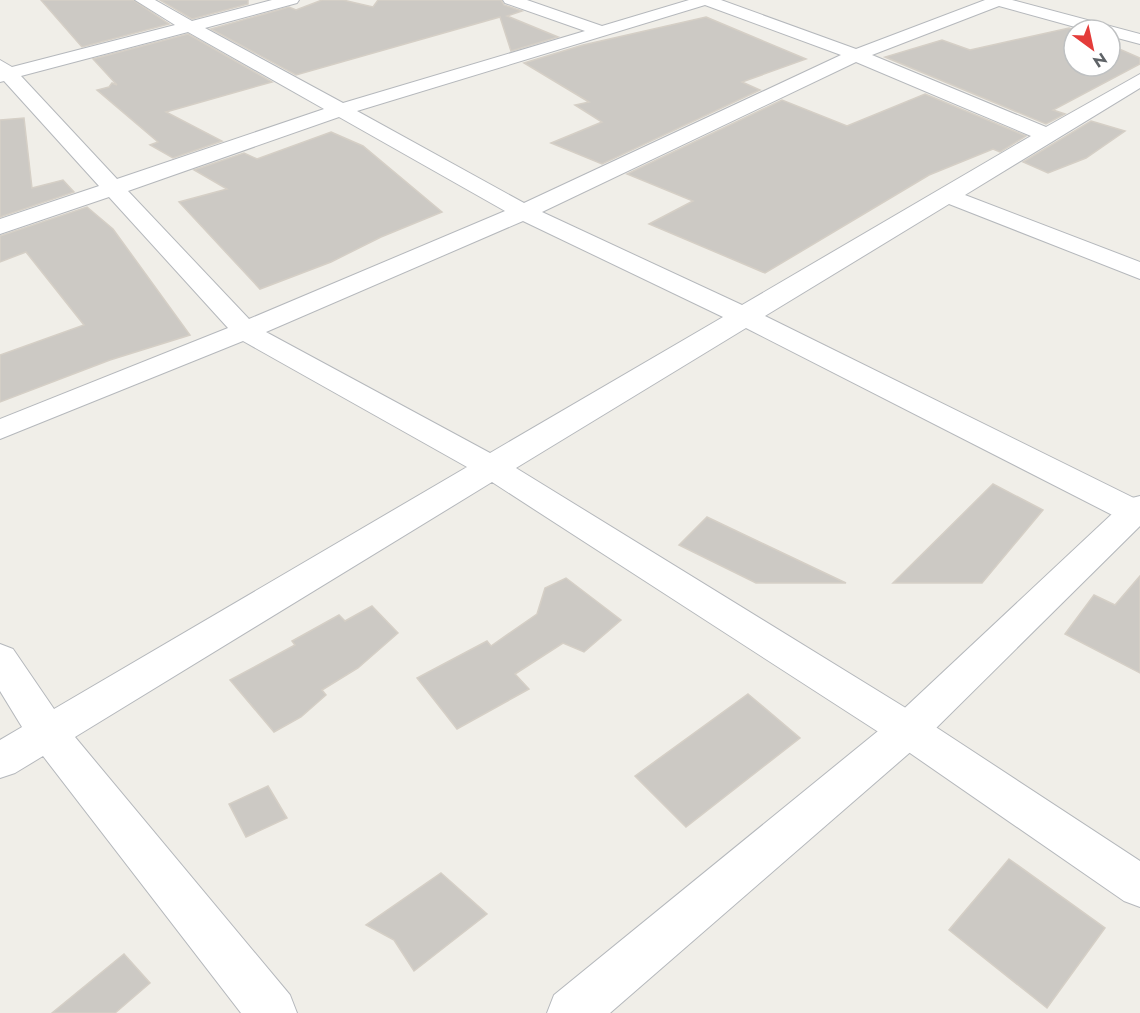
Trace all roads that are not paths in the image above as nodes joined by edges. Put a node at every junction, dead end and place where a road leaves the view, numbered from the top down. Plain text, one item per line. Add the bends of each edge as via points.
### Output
1 (143, 0) edge
2 (291, 0) edge
3 (511, 0) edge
4 (706, 0) edge
5 (997, 0) edge
6 (1064, 18) edge
7 (190, 26) junction
8 (601, 32) junction
9 (1122, 34) edge
10 (1140, 39) edge
11 (856, 55) junction
12 (3, 71) edge
13 (1140, 80) edge
14 (341, 110) junction
15 (1046, 135) junction
16 (112, 189) junction
17 (946, 195) junction
18 (523, 212) junction
19 (0, 227) edge
20 (1140, 271) edge
21 (743, 316) junction
22 (245, 331) junction
23 (0, 430) edge
24 (491, 467) junction
25 (1138, 511) edge
26 (0, 659) edge
27 (908, 730) junction
28 (48, 733) junction
29 (0, 761) edge
30 (1140, 886) edge
31 (272, 1013) edge
32 (572, 1013) edge

1 - 7 street
2 - 7 street
3 - 8 street
4 - 8 street
4 - 11 street
5 - 6 street
5 - 11 street
7 - 12 street
7 - 14 street
8 - 14 street
9 - 10 street
11 - 15 street
11 - 18 street
12 - 16 street
13 - 15 street
14 - 16 street
14 - 18 street
15 - 17 street
16 - 19 street
16 - 22 street
17 - 20 street
17 - 21 street
18 - 21 street
18 - 22 street
21 - 24 street
21 - 25 street
22 - 23 street
22 - 24 street
24 - 27 street
24 - 28 street
25 - 27 street
26 - 28 street
27 - 30 street
27 - 32 street
28 - 29 street
28 - 31 street

